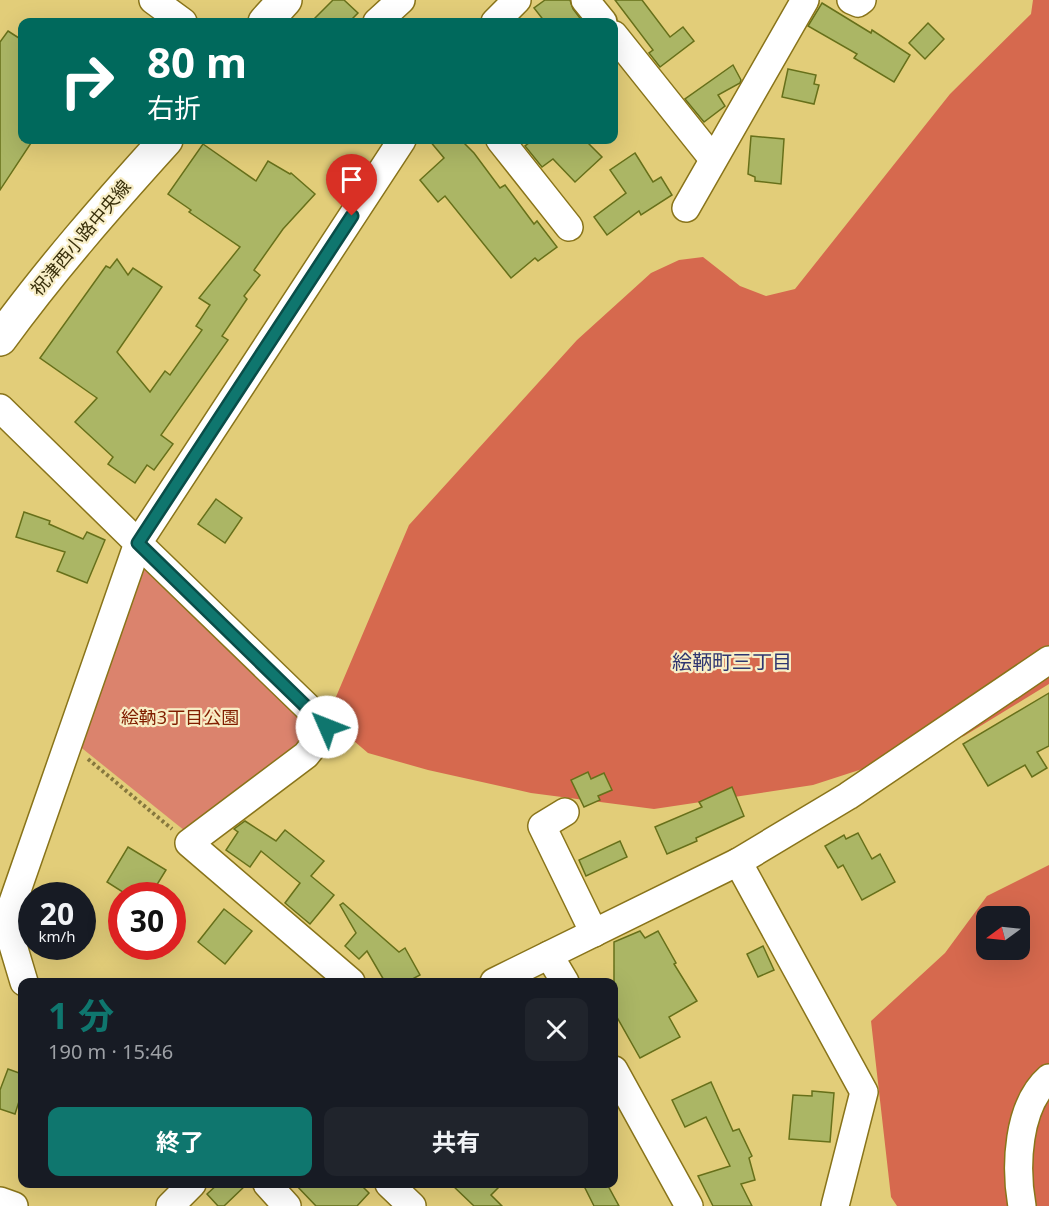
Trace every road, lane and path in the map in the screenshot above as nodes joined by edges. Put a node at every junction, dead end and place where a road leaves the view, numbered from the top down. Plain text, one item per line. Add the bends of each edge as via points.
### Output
1 (401, 0) edge
2 (517, 0) edge
3 (585, 0) edge
4 (805, 0) edge
5 (851, 0) edge
6 (862, 0) edge
7 (381, 18) edge
8 (499, 18) edge
9 (600, 18) edge
10 (618, 40) edge
11 (162, 144) edge
12 (399, 144) edge
13 (503, 144) edge
14 (713, 159) junction
15 (686, 208) dead end
16 (569, 227) dead end
17 (0, 339) edge
18 (0, 408) edge
19 (138, 543) junction
20 (1049, 660) edge
21 (68, 743) junction
22 (565, 812) dead end
23 (189, 843) junction
24 (738, 862) junction
25 (594, 933) junction
26 (549, 954) junction
27 (23, 978) edge
28 (346, 978) edge
29 (502, 978) edge
30 (563, 978) edge
31 (618, 1077) edge
32 (1049, 1078) edge
33 (188, 1188) edge
34 (271, 1188) edge
35 (393, 1188) edge
36 (0, 1201) edge
37 (14, 1206) edge
38 (170, 1206) edge
39 (287, 1206) edge
40 (412, 1206) edge
41 (689, 1206) edge
42 (835, 1206) edge
43 (1023, 1206) edge

1 - 7 street
2 - 8 street
3 - 9 street
4 - 14 street
5 - 6 street
10 - 14 street
11 - 17 main road, 祝津西小路中央線 via 97,216
12 - 19 street
13 - 16 street
14 - 15 street
18 - 19 street
19 - 21 street
19 - 23 street via 327,727 306,755
20 - 24 street via 848,796
21 - 23 path
21 - 27 street via 6,922
22 - 25 street via 542,826
23 - 28 street
24 - 25 street
24 - 42 street via 864,1092
25 - 26 street
26 - 29 street
26 - 30 street
31 - 41 street
32 - 43 street via 1026,1114 1019,1152
33 - 38 street
34 - 39 street
35 - 40 street
36 - 37 street

